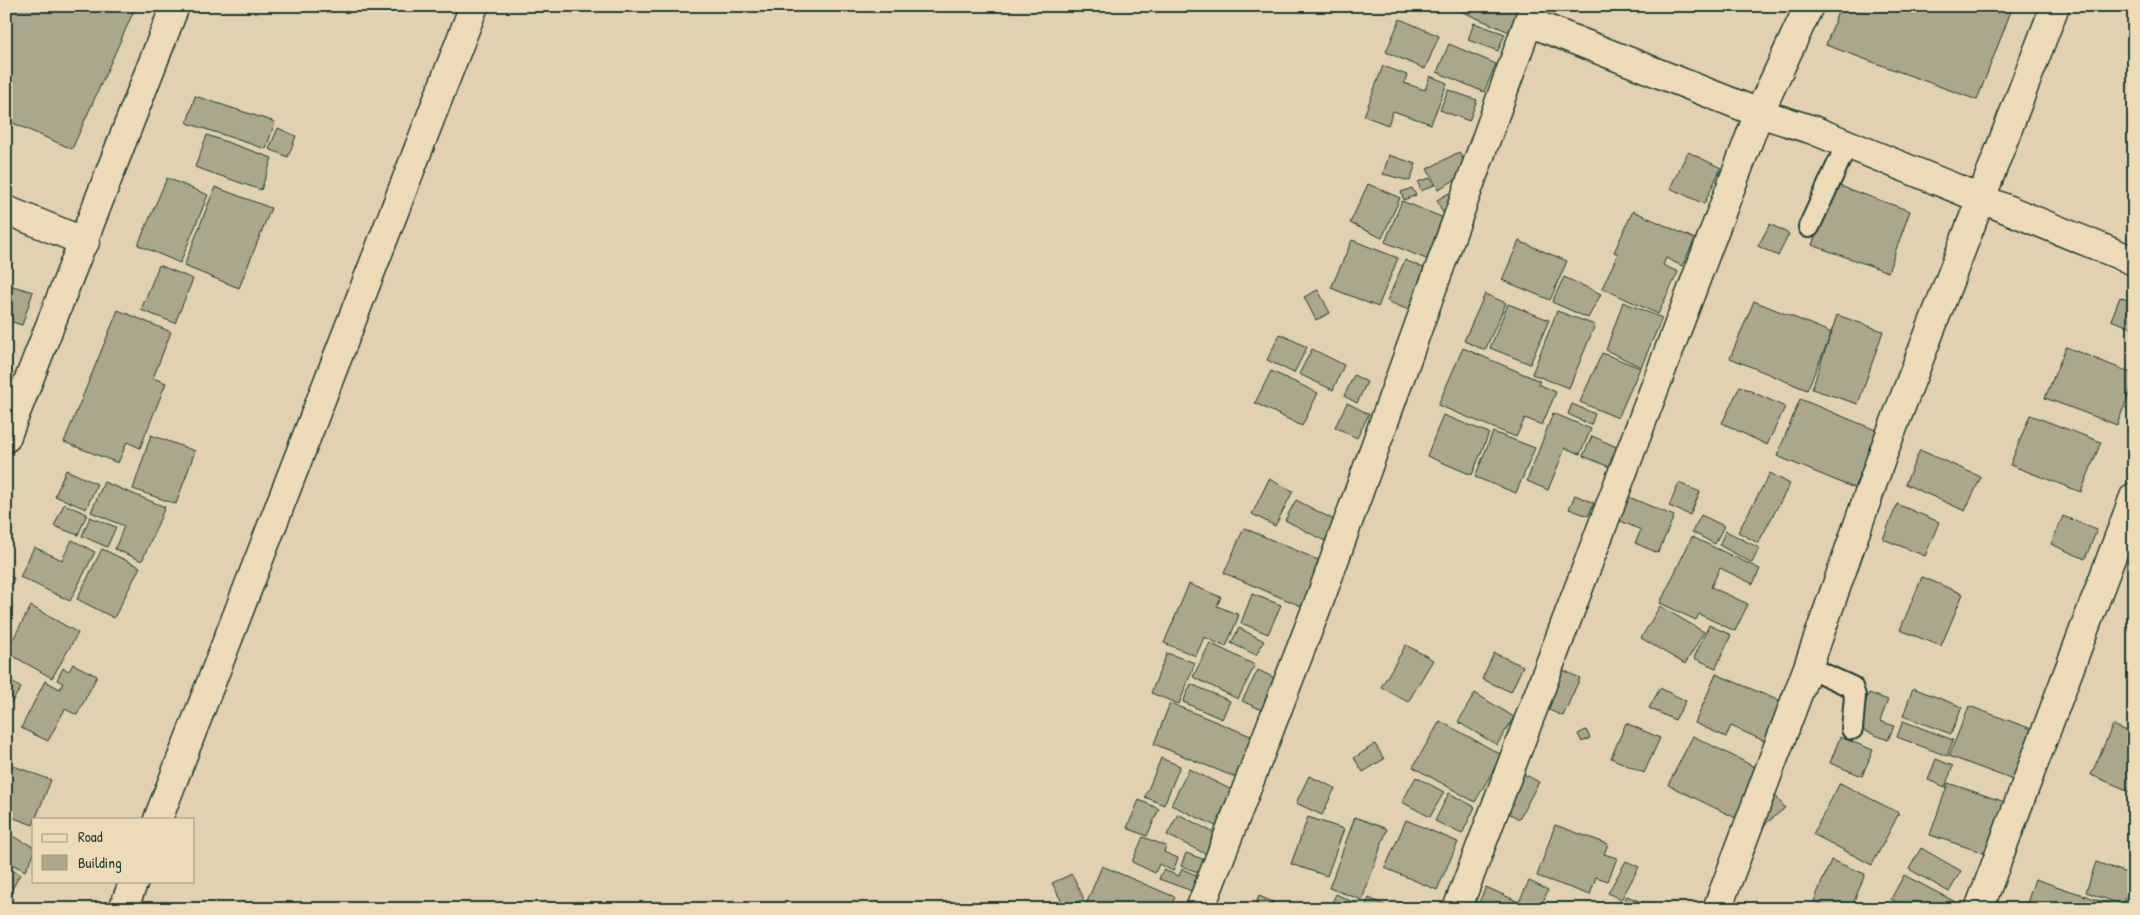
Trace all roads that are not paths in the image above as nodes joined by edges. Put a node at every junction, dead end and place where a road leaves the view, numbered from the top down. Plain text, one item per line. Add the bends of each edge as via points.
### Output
1 (175, 6) edge
2 (474, 6) edge
3 (1809, 6) edge
4 (2055, 6) edge
5 (1532, 14) edge
6 (1759, 114) junction
7 (1847, 144) junction
8 (1982, 199) junction
9 (6, 210) edge
10 (1809, 227) dead end
11 (85, 242) junction
12 (2134, 261) edge
13 (6, 438) edge
14 (2134, 498) edge
15 (1808, 667) junction
16 (1852, 729) dead end
17 (158, 818) edge
18 (134, 882) edge
19 (123, 909) edge
20 (1200, 909) edge
21 (1456, 909) edge
22 (1717, 909) edge
23 (1979, 909) edge

1 - 11 street
2 - 17 street
3 - 6 street
4 - 8 street
5 - 6 street
5 - 20 street via 1322,594
6 - 7 street
6 - 21 street
7 - 8 street
7 - 10 lane
8 - 12 street
8 - 15 street via 1885,448
9 - 11 street
11 - 13 street
14 - 23 street
15 - 16 lane via 1852,687 1855,696
15 - 22 street
18 - 19 street

